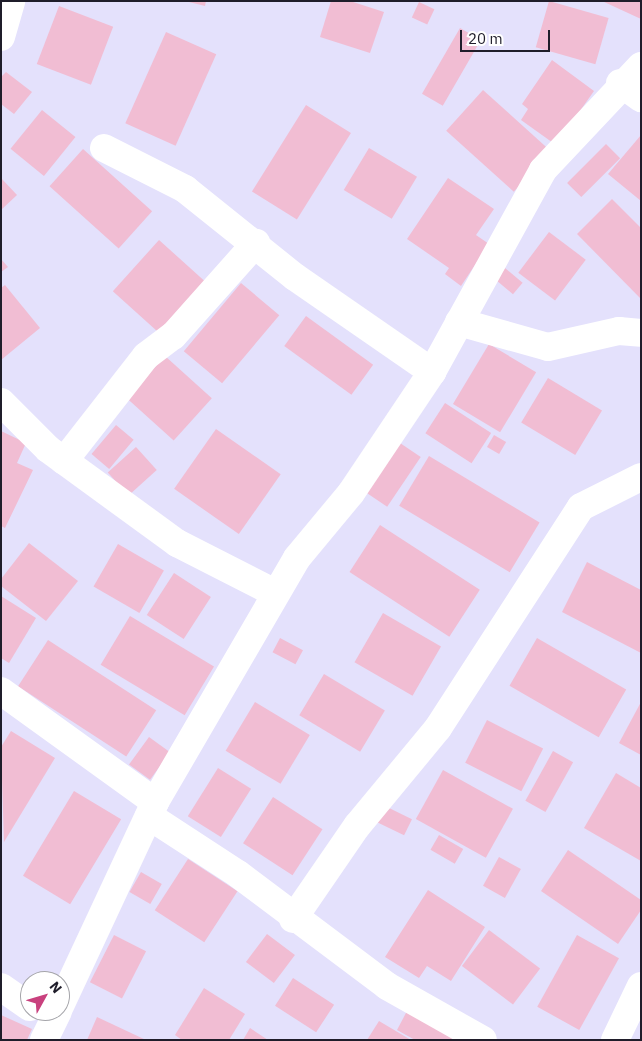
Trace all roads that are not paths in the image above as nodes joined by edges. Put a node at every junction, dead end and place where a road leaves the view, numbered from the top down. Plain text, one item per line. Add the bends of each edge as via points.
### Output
1 (10, 1) edge
2 (1, 38) edge
3 (641, 66) edge
4 (630, 91) edge
5 (104, 148) dead end
6 (256, 243) junction
7 (459, 322) junction
8 (641, 332) edge
9 (432, 372) junction
10 (1, 402) edge
11 (64, 461) junction
12 (641, 477) edge
13 (275, 594) junction
14 (1, 691) edge
15 (152, 809) junction
16 (293, 919) junction
17 (70, 977) edge
18 (1, 986) edge
19 (641, 986) edge
20 (20, 1000) edge
21 (482, 1040) edge
22 (615, 1040) edge

1 - 2 street
3 - 4 street
4 - 7 street via 543,170
5 - 6 street via 185,189
6 - 9 street via 295,277
6 - 11 street via 173,336 139,363
7 - 8 street via 548,347 619,331
7 - 9 street
9 - 13 street via 351,493 297,558
10 - 11 street
11 - 13 street via 177,544
12 - 16 street via 581,507 438,728 357,826
13 - 15 street
14 - 15 street
15 - 16 street
15 - 17 street
16 - 21 street via 387,986
18 - 20 street
19 - 22 street

